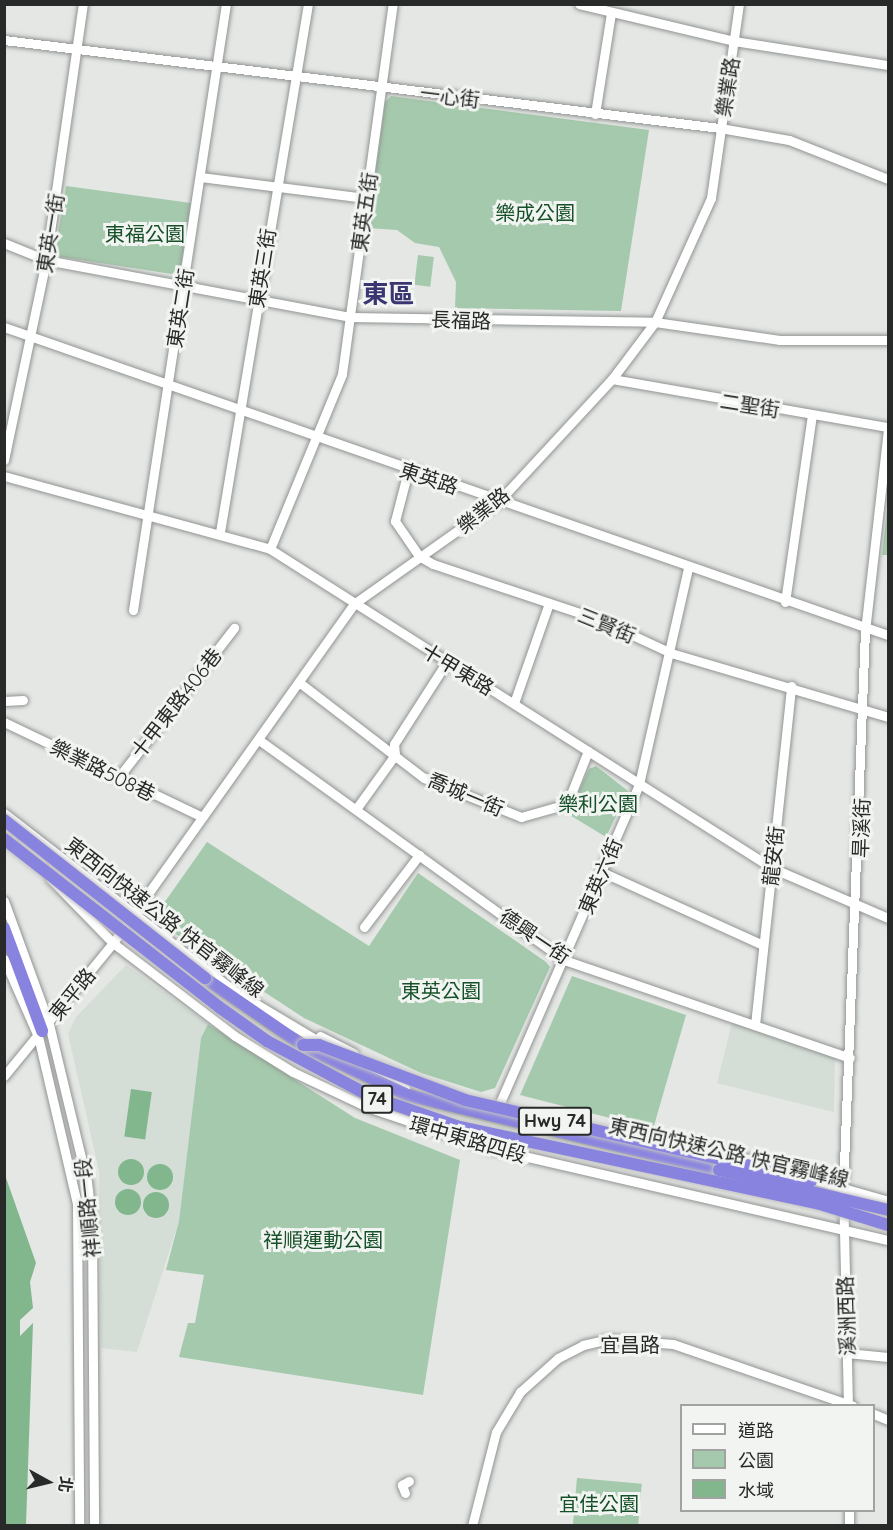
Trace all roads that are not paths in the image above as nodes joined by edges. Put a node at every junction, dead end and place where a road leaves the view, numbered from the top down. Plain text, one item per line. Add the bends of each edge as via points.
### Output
1 (83, 4) edge
2 (226, 4) edge
3 (308, 4) edge
4 (393, 4) edge
5 (579, 4) edge
6 (739, 4) edge
7 (610, 13) junction
8 (4, 40) edge
9 (734, 40) junction
10 (76, 50) junction
11 (888, 65) edge
12 (217, 66) junction
13 (296, 76) junction
14 (382, 88) junction
15 (595, 114) junction
16 (720, 128) junction
17 (201, 177) junction
18 (888, 179) edge
19 (276, 186) junction
20 (365, 198) junction
21 (4, 243) edge
22 (46, 260) junction
23 (184, 283) junction
24 (258, 298) junction
25 (350, 317) junction
26 (655, 322) junction
27 (4, 327) edge
28 (33, 337) junction
29 (888, 340) edge
30 (612, 379) junction
31 (169, 386) junction
32 (240, 411) junction
33 (812, 415) junction
34 (888, 429) edge
35 (315, 437) junction
36 (4, 460) edge
37 (408, 471) junction
38 (4, 476) edge
39 (499, 501) junction
40 (148, 513) junction
41 (220, 531) junction
42 (270, 549) junction
43 (418, 556) junction
44 (688, 567) junction
45 (784, 602) junction
46 (354, 603) junction
47 (549, 603) junction
48 (133, 610) dead end
49 (234, 628) dead end
50 (865, 631) junction
51 (888, 634) edge
52 (671, 653) junction
53 (446, 663) junction
54 (300, 683) junction
55 (792, 686) junction
56 (23, 700) dead end
57 (4, 701) edge
58 (514, 703) junction
59 (865, 709) junction
60 (888, 717) edge
61 (4, 722) edge
62 (259, 740) junction
63 (588, 751) junction
64 (395, 755) junction
65 (118, 778) junction
66 (639, 784) junction
67 (356, 809) junction
68 (5, 816) edge
69 (202, 817) junction
70 (4, 839) edge
71 (419, 855) junction
72 (772, 868) junction
73 (602, 872) junction
74 (4, 901) edge
75 (858, 904) junction
76 (135, 911) junction
77 (888, 918) edge
78 (364, 927) dead end
79 (4, 928) edge
80 (113, 943) junction
81 (763, 945) junction
82 (193, 957) junction
83 (4, 959) edge
84 (564, 960) junction
85 (755, 1025) junction
86 (43, 1030) junction
87 (303, 1045) junction
88 (850, 1058) junction
89 (4, 1076) edge
90 (499, 1105) junction
91 (812, 1180) junction
92 (843, 1190) junction
93 (888, 1201) edge
94 (888, 1210) edge
95 (888, 1225) edge
96 (843, 1227) junction
97 (888, 1240) edge
98 (847, 1353) junction
99 (888, 1358) edge
100 (847, 1404) edge
101 (850, 1404) edge
102 (409, 1482) dead end
103 (405, 1493) dead end
104 (79, 1526) edge
105 (94, 1526) edge
106 (472, 1526) edge

1 - 10 street, 東英一街
2 - 12 street, 東英二街
3 - 13 street, 東英三街
4 - 14 street, 東英五街
5 - 7 street
6 - 9 street, 樂業路
7 - 9 street
7 - 15 street
8 - 10 street, 一心街
9 - 11 street
9 - 16 street, 樂業路
10 - 12 street, 一心街
10 - 22 street, 東英一街
12 - 13 street, 一心街
12 - 17 street, 東英二街
13 - 14 street, 一心街
13 - 19 street, 東英三街
14 - 15 street, 一心街
14 - 20 street, 東英五街
15 - 16 street, 一心街
16 - 18 street, 一心街 via 789,140
16 - 26 street, 樂業路 via 708,209
17 - 19 street
17 - 23 street, 東英二街
19 - 20 street
19 - 24 street, 東英三街
20 - 25 street, 東英五街
21 - 22 street, 長福路
22 - 23 street, 長福路
22 - 28 street, 東英一街
23 - 24 street, 長福路
23 - 31 street, 東英二街
24 - 25 street, 長福路
24 - 32 street, 東英三街
25 - 26 street, 長福路
25 - 35 street, 東英五街 via 342,374
26 - 29 street, 長福路 via 780,340
26 - 30 street, 樂業路
27 - 28 street, 東英路
28 - 31 street, 東英路
28 - 36 street, 東英一街
30 - 33 street, 二聖街
30 - 39 street, 樂業路
31 - 32 street, 東英路
31 - 40 street, 東英二街
32 - 35 street, 東英路
32 - 41 street, 東英三街
33 - 34 street, 二聖街
33 - 45 street
34 - 50 street, 旱溪街
35 - 37 street, 東英路
35 - 42 street, 東英五街
37 - 39 street, 東英路
37 - 43 street via 395,521
38 - 40 street, 十甲東路
39 - 43 street, 樂業路
39 - 44 street, 東英路
40 - 41 street, 十甲東路
40 - 48 street, 東英二街
41 - 42 street, 十甲東路
42 - 46 street, 十甲東路
43 - 46 street, 樂業路
43 - 47 street, 三賢街
44 - 45 street, 東英路
44 - 52 street, 東英六街
45 - 50 street, 東英路
46 - 53 street, 十甲東路
46 - 54 street, 樂業路
47 - 52 street, 三賢街
47 - 58 street
49 - 65 street, 十甲東路406巷
50 - 51 street, 東英路
50 - 59 street, 旱溪街
52 - 55 street, 三賢街
52 - 66 street, 東英六街
53 - 58 street, 十甲東路
53 - 64 street via 394,744
54 - 62 street, 樂業路
54 - 64 street, 喬城一街
55 - 59 street, 三賢街
55 - 72 street, 龍安街
56 - 57 street
58 - 63 street, 十甲東路
59 - 60 street, 三賢街
59 - 75 street, 旱溪街
61 - 65 street, 樂業路508巷
62 - 67 street, 德興一街
62 - 69 street, 樂業路
63 - 64 street, 喬城一街 via 567,804 521,817 424,778
63 - 66 street, 十甲東路
64 - 67 street
65 - 69 street, 樂業路508巷
66 - 72 street, 十甲東路
66 - 73 street, 東英六街
67 - 71 street, 德興一街
68 - 76 street, 環中東路四段
68 - 80 street, 環中東路四段 via 58,890
68 - 87 highway, 東西向快速公路 快官霧峰線 / 74, bridge via 205,978
69 - 76 street, 樂業路
70 - 95 highway, 東西向快速公路 快官霧峰線 / 74, bridge via 248,1028 370,1096 456,1126 820,1204
71 - 78 street
71 - 84 street, 德興一街
72 - 75 street, 十甲東路
72 - 81 street, 龍安街
73 - 81 street
73 - 84 street, 東英六街
74 - 86 street, 祥順路一段
75 - 77 street, 十甲東路
75 - 88 street, 旱溪街
76 - 80 street, 樂業路
76 - 82 street, 環中東路四段
79 - 86 highway
80 - 86 street, 東平路
80 - 96 street, 環中東路四段 via 236,1036 293,1072 368,1107 489,1148
81 - 85 street, 龍安街
82 - 90 street, 環中東路四段 via 363,1057
82 - 91 street, 環中東路四段 via 282,1021 411,1091 508,1119 780,1178
83 - 86 street, 祥順路一段
84 - 85 street, 德興一街
84 - 90 street, 東英六街
85 - 88 street, 德興一街
86 - 89 street, 東平路
86 - 104 street, 祥順路一段 via 76,1203
86 - 105 street, 祥順路一段 via 76,1126 92,1224
87 - 91 highway, Hwy 74, bridge via 319,1045 465,1100
87 - 94 highway, 東西向快速公路 快官霧峰線 / 74, bridge via 434,1104
88 - 92 street, 旱溪街
90 - 91 street, 環中東路四段 via 787,1168
91 - 92 street, 環中東路四段
92 - 93 street, 環中東路四段
92 - 96 street, 旱溪街
96 - 97 street, 環中東路四段
96 - 98 street, 溪洲西路
98 - 99 street
98 - 101 street, 溪洲西路
100 - 106 street, 宜昌路 via 673,1344 608,1339 583,1345 558,1358 520,1392 496,1432
102 - 103 street via 402,1485

